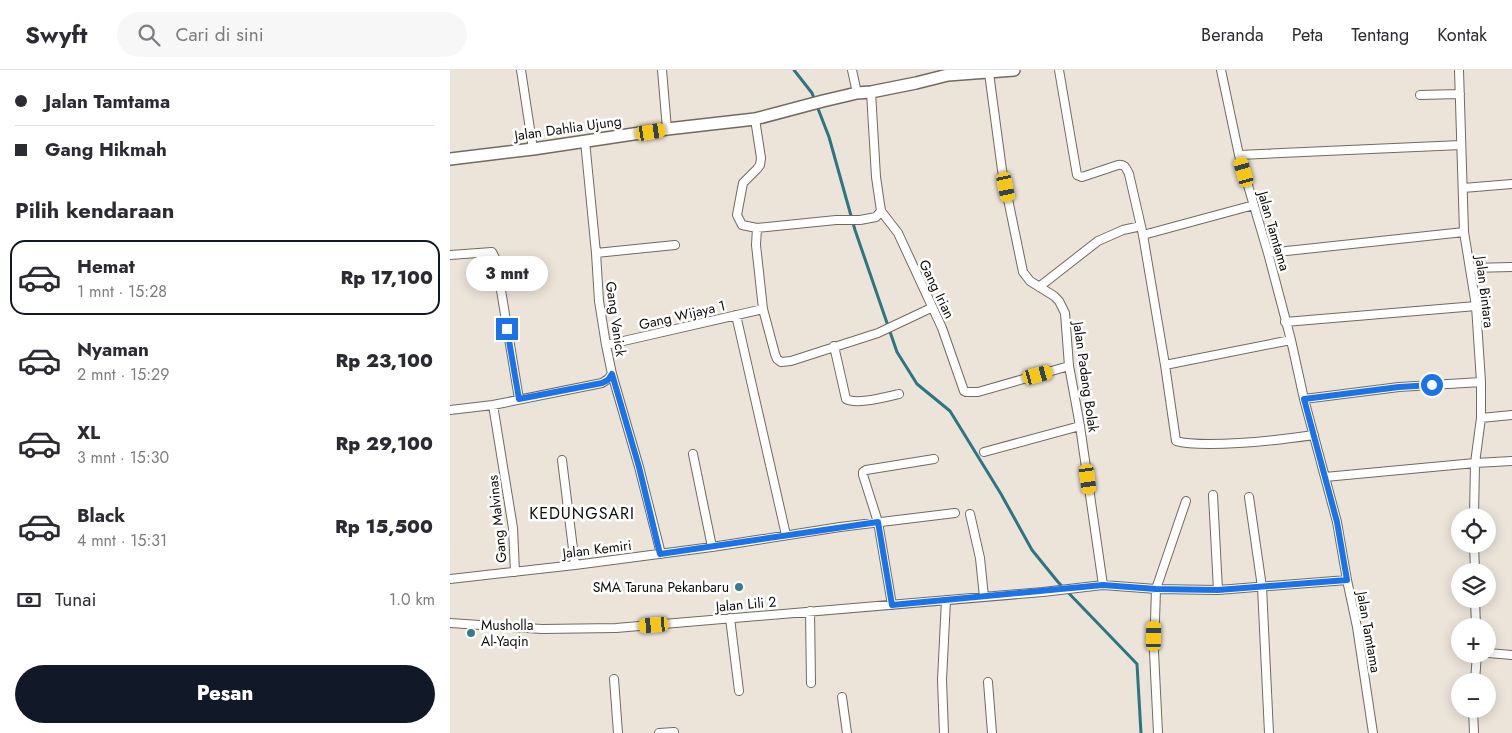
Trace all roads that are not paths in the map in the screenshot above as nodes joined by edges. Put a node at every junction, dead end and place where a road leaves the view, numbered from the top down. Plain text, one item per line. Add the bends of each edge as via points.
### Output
1 (521, 70) edge
2 (662, 70) edge
3 (852, 70) edge
4 (1014, 70) edge
5 (1059, 70) edge
6 (1221, 70) edge
7 (1459, 70) edge
8 (989, 73) junction
9 (870, 92) junction
10 (857, 93) junction
11 (1460, 94) junction
12 (1420, 95) dead end
13 (755, 119) junction
14 (667, 129) junction
15 (585, 141) junction
16 (1462, 145) junction
17 (533, 149) junction
18 (1239, 155) junction
19 (450, 159) edge
20 (1512, 184) edge
21 (1463, 188) junction
22 (1254, 205) junction
23 (881, 211) junction
24 (1141, 226) junction
25 (757, 228) junction
26 (1464, 232) junction
27 (1143, 235) junction
28 (675, 245) dead end
29 (1268, 253) junction
30 (596, 254) junction
31 (450, 255) edge
32 (1470, 268) junction
33 (1512, 268) edge
34 (1038, 287) junction
35 (1476, 306) junction
36 (931, 308) junction
37 (763, 309) junction
38 (736, 315) junction
39 (1285, 322) junction
40 (1291, 340) junction
41 (606, 345) junction
42 (834, 346) junction
43 (1069, 366) junction
44 (1165, 366) junction
45 (612, 374) junction
46 (1481, 382) junction
47 (899, 394) dead end
48 (519, 399) junction
49 (1304, 399) junction
50 (493, 405) junction
51 (450, 410) edge
52 (1512, 415) edge
53 (1481, 418) junction
54 (1080, 426) junction
55 (1314, 435) junction
56 (984, 452) dead end
57 (693, 454) dead end
58 (934, 459) dead end
59 (562, 460) dead end
60 (1512, 461) edge
61 (1476, 463) junction
62 (1325, 477) junction
63 (1212, 494) dead end
64 (1249, 497) dead end
65 (1186, 501) dead end
66 (1474, 508) edge
67 (955, 513) dead end
68 (970, 514) dead end
69 (878, 522) junction
70 (786, 535) junction
71 (712, 547) junction
72 (660, 554) junction
73 (575, 565) junction
74 (515, 572) junction
75 (450, 579) edge
76 (1347, 580) junction
77 (1103, 585) junction
78 (1262, 588) junction
79 (1156, 589) junction
80 (1218, 590) junction
81 (984, 597) junction
82 (946, 600) junction
83 (892, 605) junction
84 (810, 611) junction
85 (730, 618) junction
86 (450, 623) edge
87 (1496, 654) edge
88 (1512, 655) edge
89 (614, 679) dead end
90 (988, 682) dead end
91 (811, 683) dead end
92 (739, 691) dead end
93 (842, 697) dead end
94 (1473, 718) edge
95 (674, 732) dead end
96 (618, 733) edge
97 (659, 733) edge
98 (847, 733) edge
99 (944, 733) edge
100 (992, 733) edge
101 (1158, 733) edge
102 (1269, 733) edge
103 (1373, 733) edge
104 (1474, 733) edge

1 - 17 street
2 - 14 street
3 - 10 street
4 - 8 main road, Jalan Dahlia Ujung
5 - 24 street via 1077,175 1082,177 1123,164 1129,174
6 - 18 street, Jalan Tamtama
7 - 11 street, Jalan Bintara
8 - 9 main road, Jalan Dahlia Ujung via 948,75
8 - 34 street, Jalan Padang Bolak via 1002,170 1023,272
9 - 10 main road, Jalan Dahlia Ujung
9 - 23 street, Gang Irian
10 - 13 main road, Jalan Dahlia Ujung
11 - 12 street
11 - 16 street, Jalan Bintara
13 - 14 main road, Jalan Dahlia Ujung
13 - 25 street via 760,164 743,183 737,215 742,225
14 - 15 main road, Jalan Dahlia Ujung
15 - 17 main road, Jalan Dahlia Ujung
15 - 30 street, Gang Vanick
16 - 18 street
16 - 21 street, Jalan Bintara
17 - 19 main road, Jalan Dahlia Ujung
18 - 22 street, Jalan Tamtama
20 - 21 street
21 - 26 street, Jalan Bintara
22 - 27 street
22 - 29 street, Jalan Tamtama
23 - 25 street via 876,217 860,220
23 - 36 street, Gang Irian via 898,233
24 - 27 street
24 - 34 street via 1098,241
25 - 37 street
26 - 29 street
26 - 32 street, Jalan Bintara
27 - 44 street
28 - 30 street
29 - 39 street, Jalan Tamtama
30 - 41 street, Gang Vanick
31 - 48 street via 492,252 496,260
32 - 33 street
32 - 35 street, Jalan Bintara
34 - 43 street, Jalan Padang Bolak via 1054,296 1065,313
35 - 39 street
35 - 46 street, Jalan Bintara
36 - 42 street via 878,333
36 - 43 street, Gang Irian via 942,328 964,392 978,392
37 - 38 street, Gang Wijaya 1
37 - 42 street via 776,359 781,362
38 - 41 street, Gang Wijaya 1
38 - 70 street
39 - 40 street, Jalan Tamtama
40 - 44 street
40 - 49 street, Jalan Tamtama
41 - 45 street, Gang Vanick
42 - 47 street via 846,399 854,402
43 - 54 street, Jalan Padang Bolak
44 - 55 street via 1176,442 1227,444
45 - 48 street via 602,383
45 - 72 street, Gang Vanick
46 - 49 street via 1399,387
46 - 53 street, Jalan Bintara
48 - 50 street
49 - 55 street, Jalan Tamtama
50 - 51 street
50 - 74 street, Gang Malvinas via 513,528
52 - 53 street
53 - 61 street, Jalan Bintara
54 - 56 street
54 - 77 street, Jalan Padang Bolak
55 - 62 street, Jalan Tamtama
57 - 71 street
58 - 69 street via 863,472
59 - 73 street
60 - 61 street
61 - 62 street
61 - 66 street, Jalan Bintara
62 - 76 street, Jalan Tamtama
63 - 80 street
64 - 78 street
65 - 79 street
67 - 69 street, Jalan Kemiri
68 - 81 street via 980,558
69 - 70 street, Jalan Kemiri
69 - 83 street
70 - 71 street, Jalan Kemiri
71 - 72 street, Jalan Kemiri
72 - 73 street, Jalan Kemiri
73 - 74 street, Jalan Kemiri
74 - 75 street, Jalan Kemiri
76 - 78 street
76 - 103 street, Jalan Tamtama
77 - 79 street
77 - 81 street, Jalan Lili 2
78 - 80 street
78 - 102 street
79 - 80 street
79 - 101 street via 1154,652
81 - 82 street, Jalan Lili 2
82 - 83 street, Jalan Lili 2
82 - 99 street via 942,680
83 - 84 street, Jalan Lili 2
84 - 85 street, Jalan Lili 2
84 - 91 street
85 - 86 street, Jalan Lili 2 via 616,628 542,629
85 - 92 street
87 - 88 street
89 - 96 street
90 - 100 street
93 - 98 street
94 - 104 street
95 - 97 street

